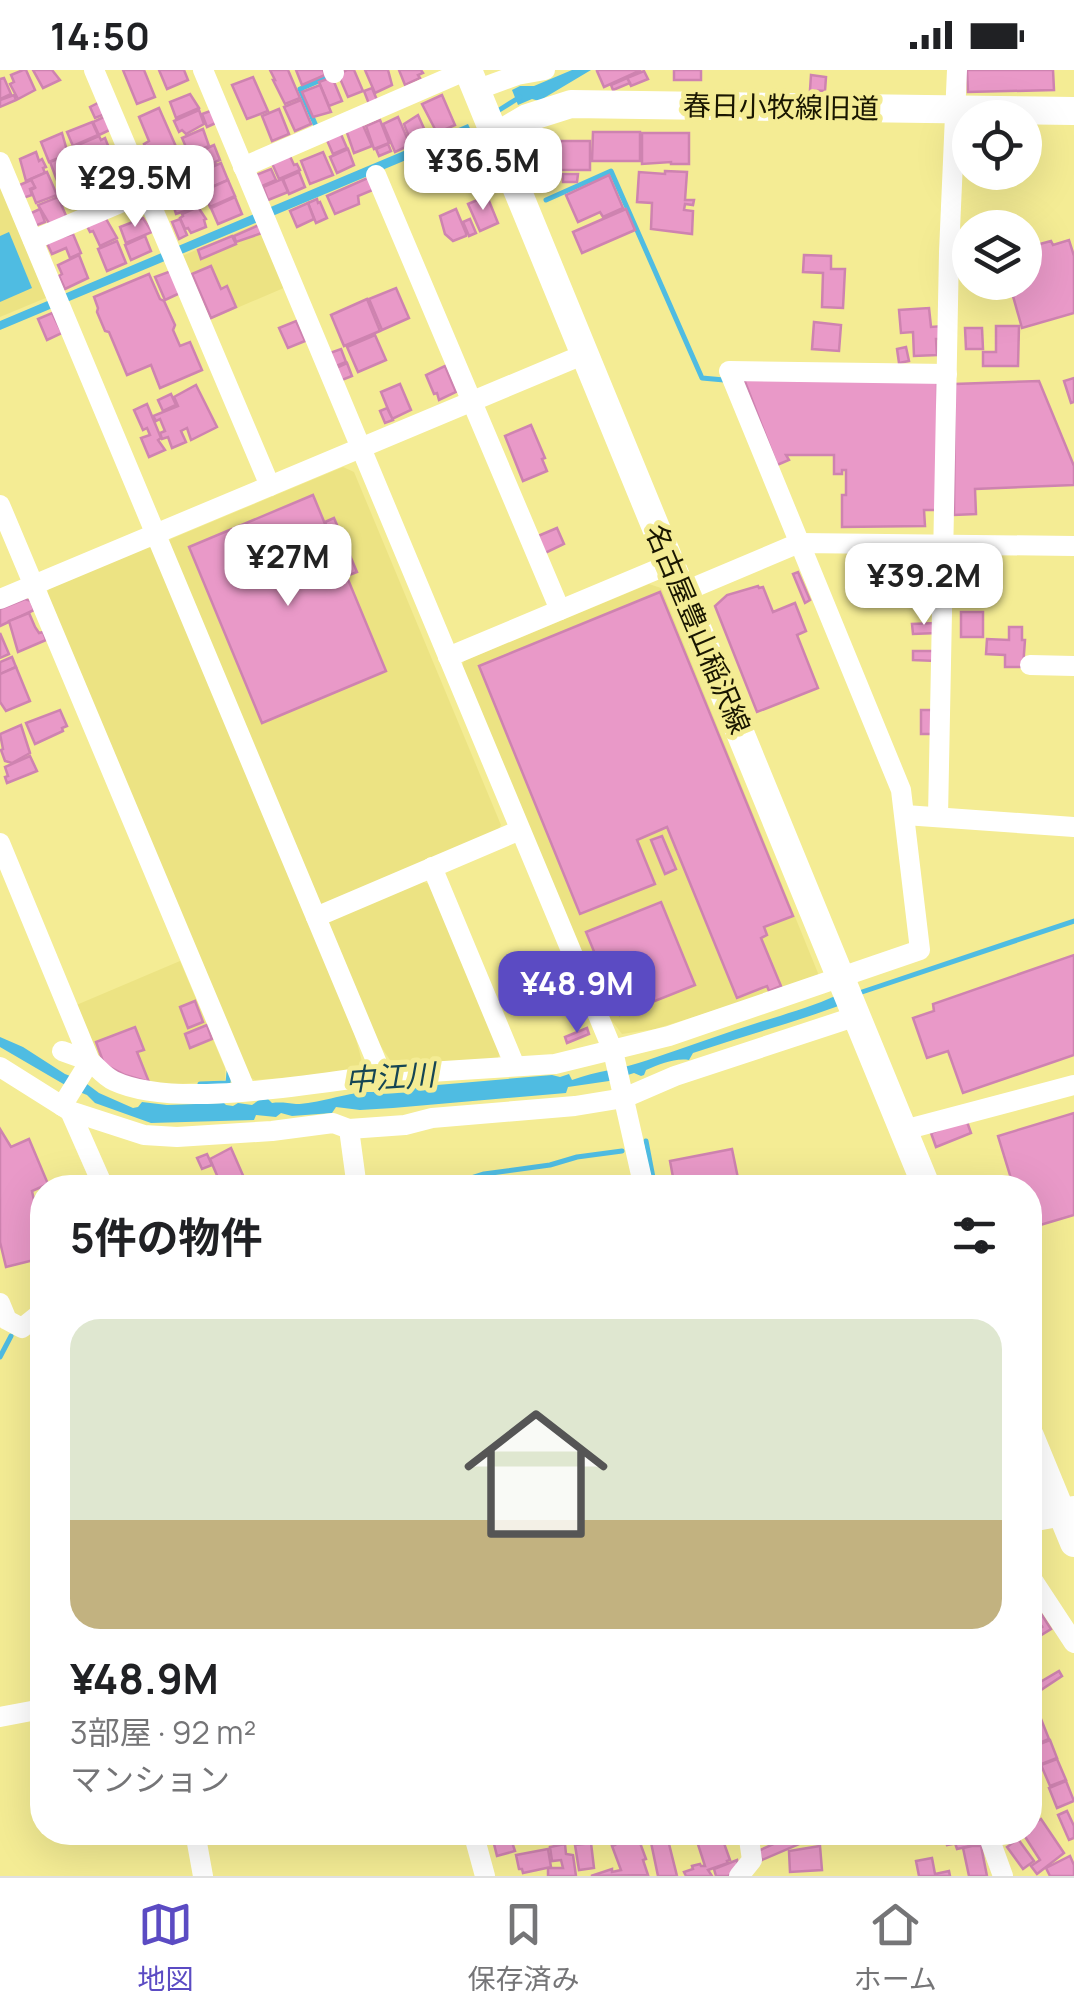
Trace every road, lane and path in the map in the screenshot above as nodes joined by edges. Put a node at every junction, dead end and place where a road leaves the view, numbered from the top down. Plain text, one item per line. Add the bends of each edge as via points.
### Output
1 (94, 70) edge
2 (203, 70) edge
3 (545, 70) edge
4 (956, 70) edge
5 (473, 83) edge
6 (956, 100) edge
7 (952, 109) edge
8 (1042, 110) edge
9 (1074, 110) edge
10 (494, 134) junction
11 (0, 162) edge
12 (243, 167) junction
13 (376, 175) dead end
14 (954, 190) edge
15 (146, 192) junction
16 (32, 240) junction
17 (585, 354) junction
18 (948, 374) junction
19 (472, 402) junction
20 (359, 448) junction
21 (270, 486) junction
22 (0, 504) edge
23 (156, 534) junction
24 (800, 543) junction
25 (944, 544) junction
26 (1074, 546) edge
27 (670, 564) junction
28 (34, 585) junction
29 (683, 592) junction
30 (0, 600) edge
31 (560, 610) junction
32 (448, 657) junction
33 (1030, 665) dead end
34 (1074, 666) edge
35 (905, 815) junction
36 (938, 816) junction
37 (1074, 827) edge
38 (520, 830) junction
39 (0, 843) edge
40 (432, 867) junction
41 (316, 917) junction
42 (842, 977) junction
43 (857, 1015) junction
44 (62, 1050) dead end
45 (612, 1050) junction
46 (88, 1064) junction
47 (515, 1066) junction
48 (0, 1067) edge
49 (382, 1074) junction
50 (1074, 1085) edge
51 (246, 1091) junction
52 (623, 1094) junction
53 (66, 1106) junction
54 (349, 1130) junction
55 (904, 1130) junction
56 (98, 1175) edge
57 (355, 1175) edge
58 (641, 1175) edge
59 (923, 1175) edge
60 (0, 1302) edge
61 (30, 1322) edge
62 (1042, 1460) edge
63 (1068, 1511) edge
64 (1042, 1516) edge
65 (1074, 1543) edge
66 (1042, 1594) edge
67 (1074, 1643) edge
68 (30, 1711) edge
69 (0, 1717) edge
70 (197, 1845) edge
71 (476, 1845) edge
72 (750, 1845) edge
73 (991, 1845) edge
74 (203, 1876) edge
75 (484, 1876) edge
76 (739, 1876) edge
77 (1003, 1876) edge

1 - 15 street
2 - 12 street
3 - 5 street
4 - 6 street
5 - 10 main road, 名古屋豊山稲沢線
5 - 12 street
7 - 10 main road, 春日小牧線旧道 via 571,104
8 - 9 main road, 春日小牧線旧道
10 - 17 main road, 名古屋豊山稲沢線
11 - 16 street
12 - 20 street
13 - 19 street
14 - 18 street
15 - 16 street
15 - 21 street
16 - 23 street
17 - 19 street
17 - 27 main road, 名古屋豊山稲沢線
18 - 24 street via 729,371
18 - 25 street
19 - 20 street
19 - 31 street
20 - 21 street
20 - 32 street
21 - 23 street
22 - 28 street
23 - 28 street
23 - 41 street
24 - 25 street
24 - 29 street
24 - 35 street via 901,790
25 - 26 street
25 - 36 street
27 - 29 main road, 名古屋豊山稲沢線
27 - 31 street
28 - 30 street
28 - 51 street
29 - 42 main road, 名古屋豊山稲沢線
31 - 32 street
32 - 38 street
33 - 34 street
35 - 36 street
35 - 42 street via 920,950
36 - 37 street
38 - 40 street
38 - 45 street
39 - 46 street
40 - 41 street
40 - 47 street
41 - 49 street
42 - 43 main road, 名古屋豊山稲沢線
42 - 45 street
43 - 52 street
43 - 55 main road, 名古屋豊山稲沢線
44 - 46 street
45 - 47 street
45 - 52 street
46 - 51 street via 111,1080 165,1094
46 - 53 street
47 - 49 street
48 - 53 street
49 - 51 street
50 - 55 street
52 - 54 street via 575,1106
52 - 58 street
53 - 54 street via 144,1135 333,1124
53 - 56 street
54 - 57 street
55 - 59 main road, 名古屋豊山稲沢線
60 - 61 street via 8,1320 22,1328
62 - 63 main road
63 - 64 main road
63 - 65 main road
66 - 67 street
68 - 69 street
70 - 74 street
71 - 75 street
72 - 76 street via 752,1860
73 - 77 street

